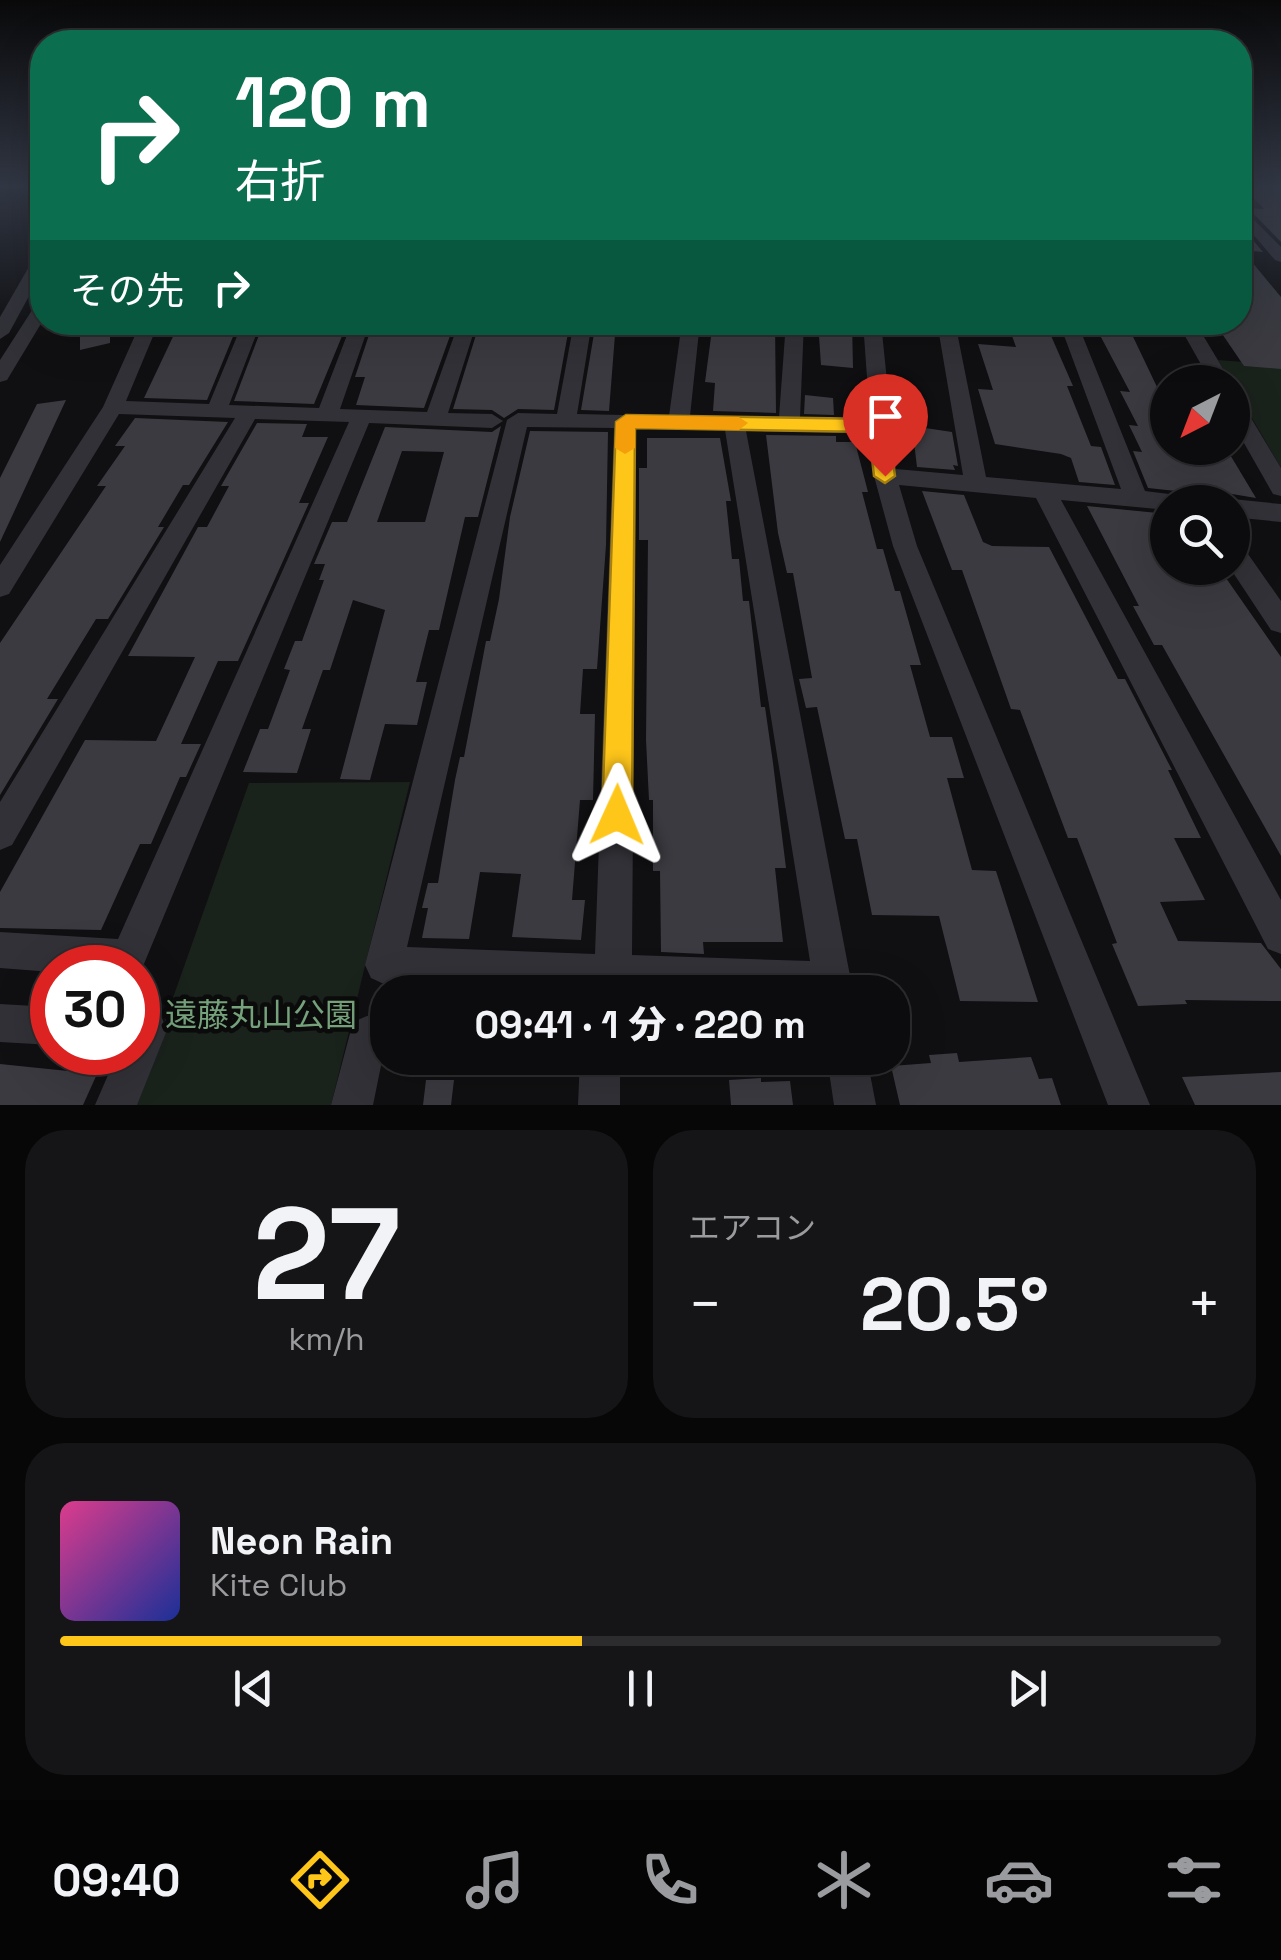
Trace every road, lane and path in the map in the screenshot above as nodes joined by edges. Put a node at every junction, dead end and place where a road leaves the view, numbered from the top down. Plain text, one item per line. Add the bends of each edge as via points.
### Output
1 (1263, 237) edge
2 (1281, 257) edge
3 (1281, 270) edge
4 (30, 279) edge
5 (1281, 280) edge
6 (30, 327) edge
7 (0, 333) edge
8 (144, 335) edge
9 (247, 335) edge
10 (356, 335) edge
11 (464, 335) edge
12 (581, 335) edge
13 (689, 335) edge
14 (794, 335) edge
15 (873, 335) edge
16 (948, 335) edge
17 (1073, 335) edge
18 (1194, 335) edge
19 (1211, 365) edge
20 (0, 376) edge
21 (113, 407) junction
22 (216, 411) junction
23 (249, 412) junction
24 (328, 415) junction
25 (362, 416) junction
26 (435, 419) junction
27 (492, 420) dead end
28 (566, 420) junction
29 (626, 422) junction
30 (679, 422) junction
31 (734, 423) junction
32 (789, 424) junction
33 (878, 426) junction
34 (1250, 434) edge
35 (885, 476) junction
36 (976, 485) junction
37 (1281, 488) edge
38 (1044, 491) junction
39 (1136, 500) junction
40 (1150, 501) edge
41 (1250, 510) edge
42 (1281, 513) edge
43 (1250, 578) edge
44 (0, 587) edge
45 (1281, 622) edge
46 (0, 834) edge
47 (1281, 936) edge
48 (0, 950) edge
49 (613, 973) junction
50 (0, 1023) edge
51 (30, 1025) edge
52 (370, 1036) edge
53 (128, 1075) edge
54 (600, 1075) edge
55 (849, 1075) edge
56 (116, 1105) edge
57 (352, 1105) edge
58 (599, 1105) edge
59 (855, 1105) edge
60 (1129, 1105) edge

1 - 2 street
3 - 5 street via 1272,269
4 - 7 street
6 - 20 street
8 - 21 street
9 - 22 street
10 - 24 street
11 - 26 street
12 - 28 street
13 - 30 street
14 - 32 street
15 - 33 street
16 - 36 street
17 - 39 street
18 - 19 street
21 - 22 street
21 - 44 street
22 - 23 street
23 - 24 street
23 - 46 street
24 - 25 street
25 - 26 street
25 - 48 street via 128,958
26 - 27 street
28 - 29 street
28 - 49 street via 518,420 384,965
29 - 30 street
29 - 49 street
30 - 31 street
31 - 32 street
31 - 49 street via 832,981
32 - 33 street
33 - 35 street
34 - 37 street
35 - 36 street
35 - 60 street via 946,652
36 - 38 street
38 - 39 street
38 - 47 street
39 - 40 street
41 - 42 street
43 - 45 street
50 - 51 street
52 - 57 street
53 - 56 street
54 - 58 street
55 - 59 street

